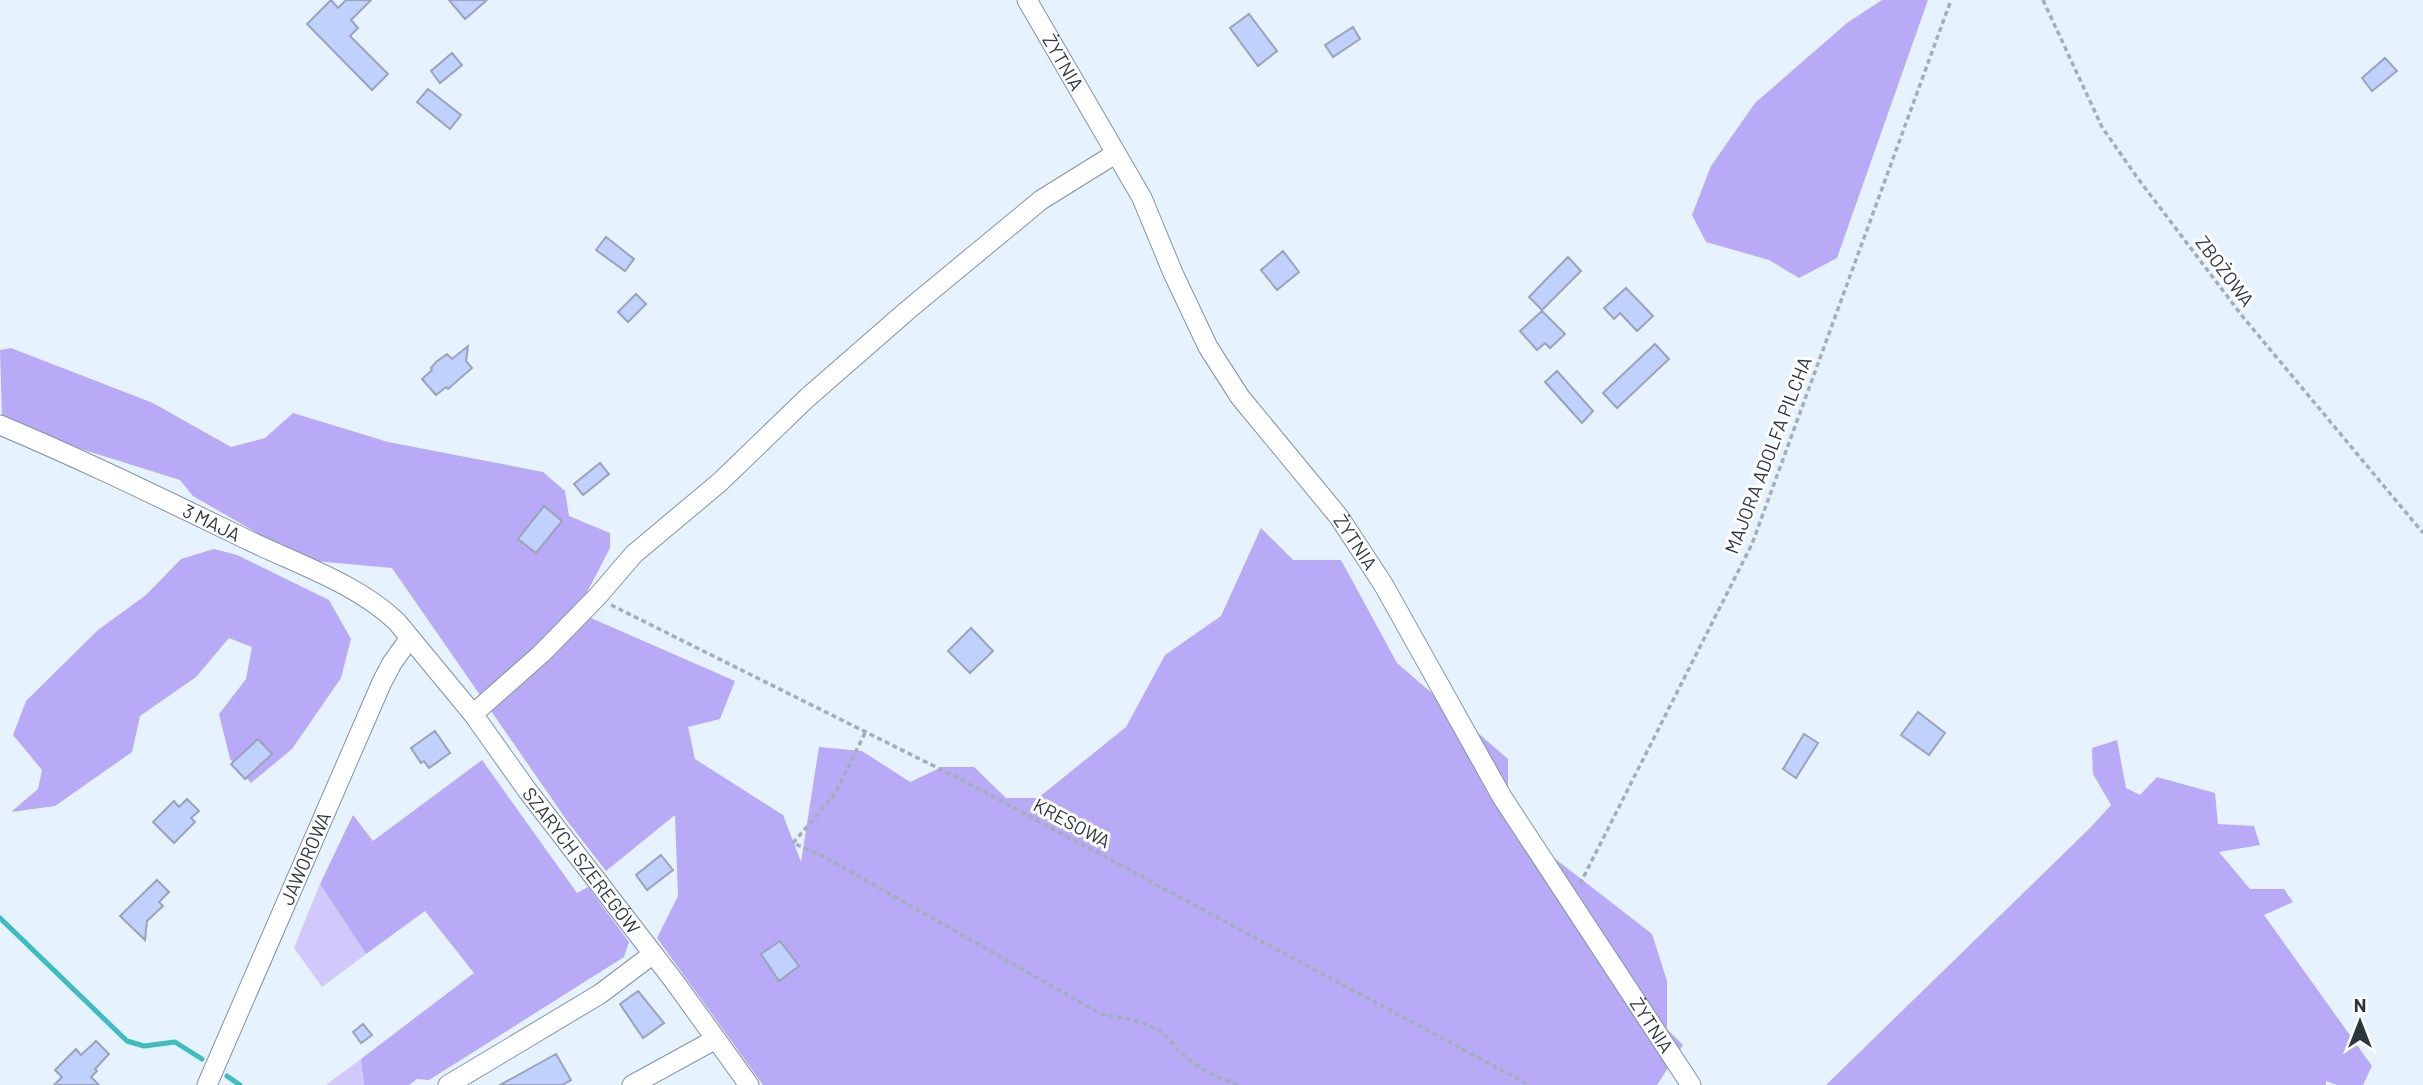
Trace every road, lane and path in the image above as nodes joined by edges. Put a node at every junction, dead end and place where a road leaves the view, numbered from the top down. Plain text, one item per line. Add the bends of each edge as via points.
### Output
1 (1027, 0) edge
2 (1951, 0) edge
3 (2043, 0) edge
4 (1115, 154) junction
5 (0, 425) edge
6 (2423, 533) edge
7 (597, 597) junction
8 (410, 638) junction
9 (474, 713) junction
10 (866, 733) junction
11 (1570, 903) junction
12 (653, 954) junction
13 (716, 1039) junction
14 (207, 1085) edge
15 (448, 1085) edge
16 (632, 1085) edge
17 (749, 1085) edge
18 (1240, 1085) edge
19 (1529, 1085) edge
20 (1691, 1085) edge

1 - 4 street, ŻYTNIA
2 - 11 path, MAJORA ADOLFA PILCHA via 1752,544
3 - 6 path, ZBOŻOWA via 2102,127 2136,176 2243,317
4 - 7 street via 1041,201 909,309 634,554
4 - 11 street, ŻYTNIA via 1142,198 1208,347 1240,397 1339,517 1383,584 1502,797
5 - 8 street, 3 MAJA via 366,597 383,608
7 - 9 street
7 - 10 path, KRESOWA
8 - 9 street, SZARYCH SZEREGÓW
8 - 14 street, JAWOROWA via 382,682
9 - 12 street, SZARYCH SZEREGÓW
10 - 18 path via 835,794 793,842 1101,1014 1163,1033 1205,1070
10 - 19 path, KRESOWA via 962,780
11 - 20 street, ŻYTNIA
12 - 13 street, SZARYCH SZEREGÓW
12 - 15 street via 600,994
13 - 16 street
13 - 17 street, SZARYCH SZEREGÓW

